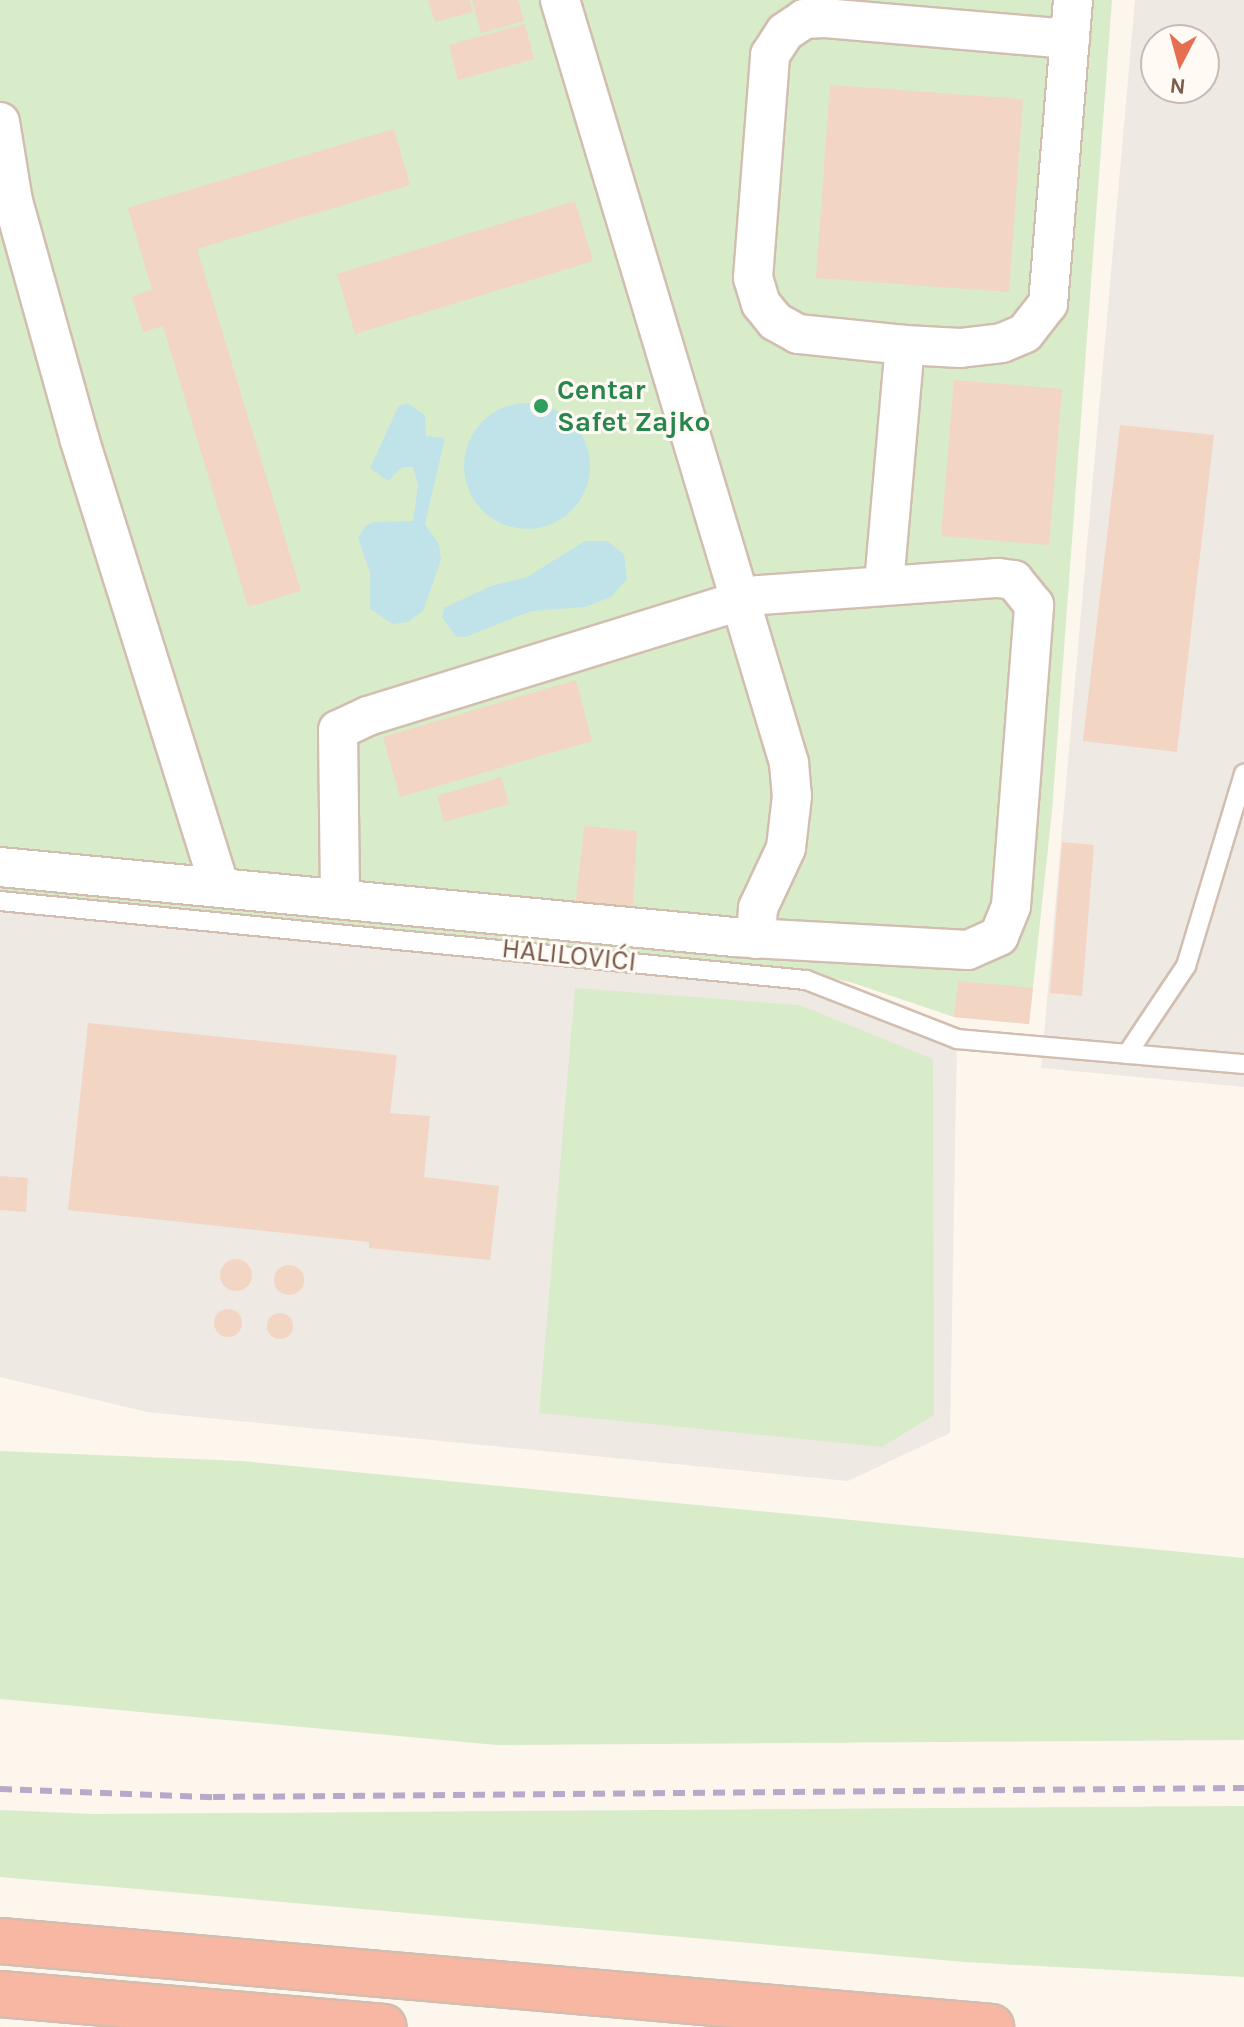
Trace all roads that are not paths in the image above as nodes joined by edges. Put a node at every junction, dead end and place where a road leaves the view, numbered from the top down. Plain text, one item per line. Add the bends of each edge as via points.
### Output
1 (560, 0) edge
2 (1073, 0) edge
3 (1070, 39) junction
4 (0, 122) edge
5 (905, 345) junction
6 (884, 584) junction
7 (743, 601) junction
8 (1244, 774) edge
9 (1225, 837) junction
10 (1244, 839) edge
11 (0, 867) edge
12 (220, 888) junction
13 (340, 899) junction
14 (0, 901) edge
15 (756, 939) junction
16 (1127, 1054) junction
17 (1244, 1064) edge
18 (0, 1941) edge
19 (0, 1994) edge
20 (384, 2027) edge
21 (991, 2027) edge

1 - 7 street
2 - 3 street
3 - 5 street via 1048,304 1025,333 1002,343 960,348
3 - 5 street via 804,19 785,32 770,55 753,278 761,304 775,321 798,334
4 - 12 street via 13,201 85,456
5 - 6 street
6 - 7 street
6 - 15 street via 1014,580 1034,605 1007,924 999,936 968,950
7 - 13 street via 368,716 338,730
7 - 15 street via 780,728 792,796 786,848 758,908
8 - 9 lane
9 - 10 lane
9 - 16 lane via 1186,966
11 - 12 street
12 - 13 street
13 - 15 street
14 - 16 lane, HALILOVIĆI via 806,980 957,1039
16 - 17 lane, HALILOVIĆI
18 - 21 highway
19 - 20 highway

